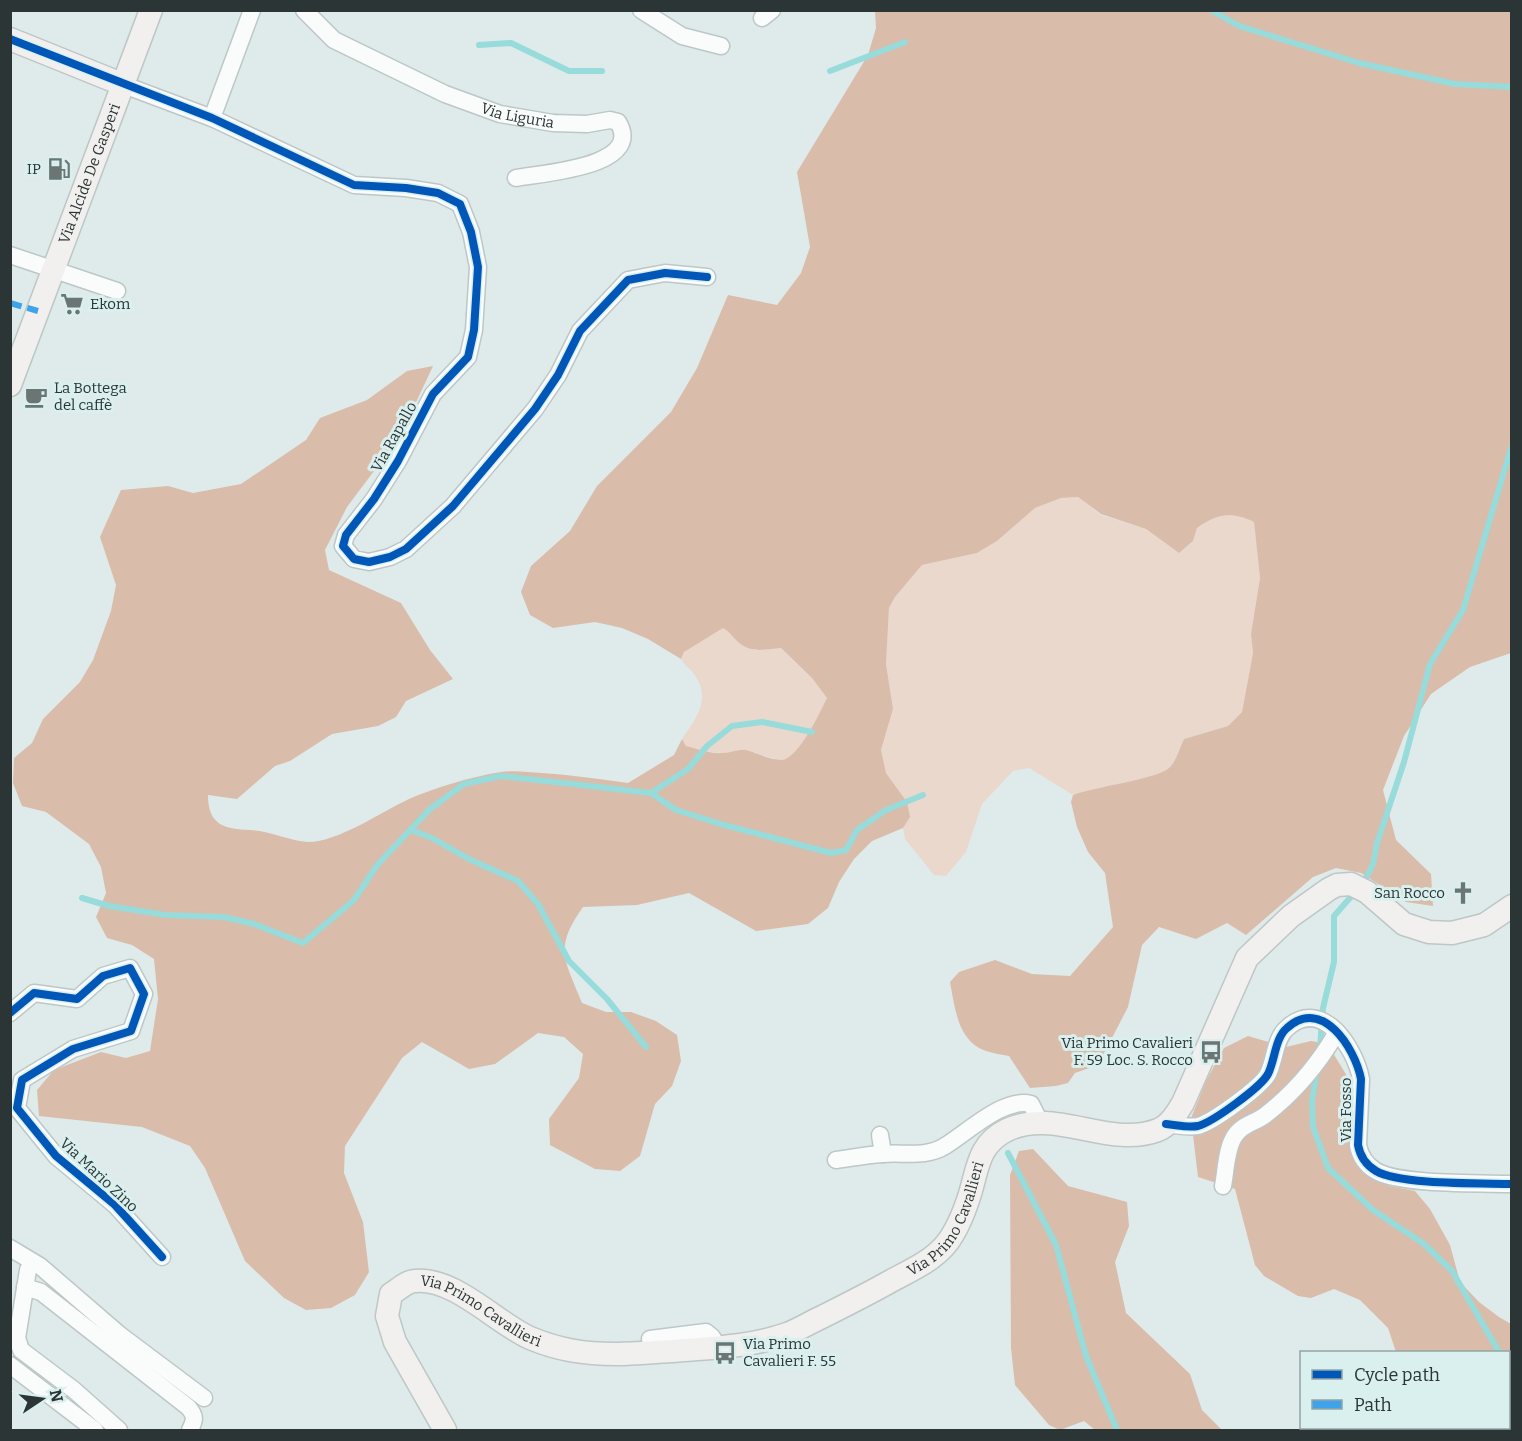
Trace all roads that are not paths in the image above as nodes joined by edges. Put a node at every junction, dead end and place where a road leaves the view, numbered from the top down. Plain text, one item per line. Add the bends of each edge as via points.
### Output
1 (151, 10) edge
2 (252, 10) edge
3 (304, 10) edge
4 (641, 10) edge
5 (10, 39) edge
6 (721, 46) dead end
7 (124, 85) junction
8 (212, 118) junction
9 (516, 178) dead end
10 (10, 255) edge
11 (53, 269) junction
12 (707, 277) dead end
13 (117, 291) dead end
14 (10, 385) edge
15 (1512, 906) edge
16 (10, 1013) edge
17 (1337, 1032) junction
18 (1040, 1122) junction
19 (1166, 1124) junction
20 (880, 1135) dead end
21 (883, 1154) junction
22 (836, 1160) dead end
23 (1512, 1184) edge
24 (1223, 1186) dead end
25 (10, 1248) edge
26 (162, 1257) dead end
27 (32, 1262) junction
28 (25, 1287) junction
29 (650, 1339) dead end
30 (719, 1348) junction
31 (10, 1365) edge
32 (204, 1398) dead end
33 (94, 1431) edge
34 (119, 1431) edge
35 (190, 1431) edge
36 (445, 1431) edge

1 - 7 main road, Via Alcide De Gasperi
2 - 8 street
3 - 9 street, Via Liguria via 334,40 445,94 500,114 554,123 610,120 618,122 622,129 619,149 606,159
4 - 6 street via 682,36
5 - 7 main road
7 - 8 street, Via Rapallo
7 - 11 main road, Via Alcide De Gasperi
8 - 12 street, Via Rapallo via 354,185 406,188 445,197 460,204 471,232 478,267 468,357 433,394 398,461 346,535 343,546 354,559 369,562 406,549 453,506 535,409 580,331 628,280 665,273
10 - 11 street
11 - 13 street
11 - 14 main road, Via Alcide De Gasperi
15 - 19 main road via 1484,925 1452,933 1429,932 1404,924 1367,892 1351,884 1329,889 1291,916 1246,958 1183,1103
16 - 26 street, Via Mario Zino via 34,993 77,999 103,976 130,968 144,994 131,1031 73,1049 22,1080 17,1108 56,1156 115,1205
17 - 19 street, Via Fosso via 1312,1018 1290,1025 1259,1086 1205,1123 1190,1127
17 - 23 street, Via Fosso via 1350,1047 1359,1068 1358,1145 1368,1166 1381,1174 1416,1180
17 - 24 street via 1302,1080 1263,1117 1240,1129 1233,1138
18 - 19 main road, Via Primo Cavallieri via 1128,1134 1158,1130
18 - 21 street via 1031,1104 1021,1104 983,1118 939,1149
18 - 30 main road, Via Primo Cavallieri via 1005,1131 981,1153 968,1202 952,1237 935,1257 788,1334
20 - 21 street
21 - 22 street
25 - 27 street
27 - 28 street
27 - 32 street
28 - 34 street via 17,1338 21,1350
28 - 35 street via 41,1292 188,1407 195,1420
29 - 30 street via 706,1332
30 - 36 main road, Via Primo Cavallieri via 615,1354 562,1350 527,1336 456,1292 433,1282 412,1280 391,1294 387,1316 394,1342
31 - 33 street

